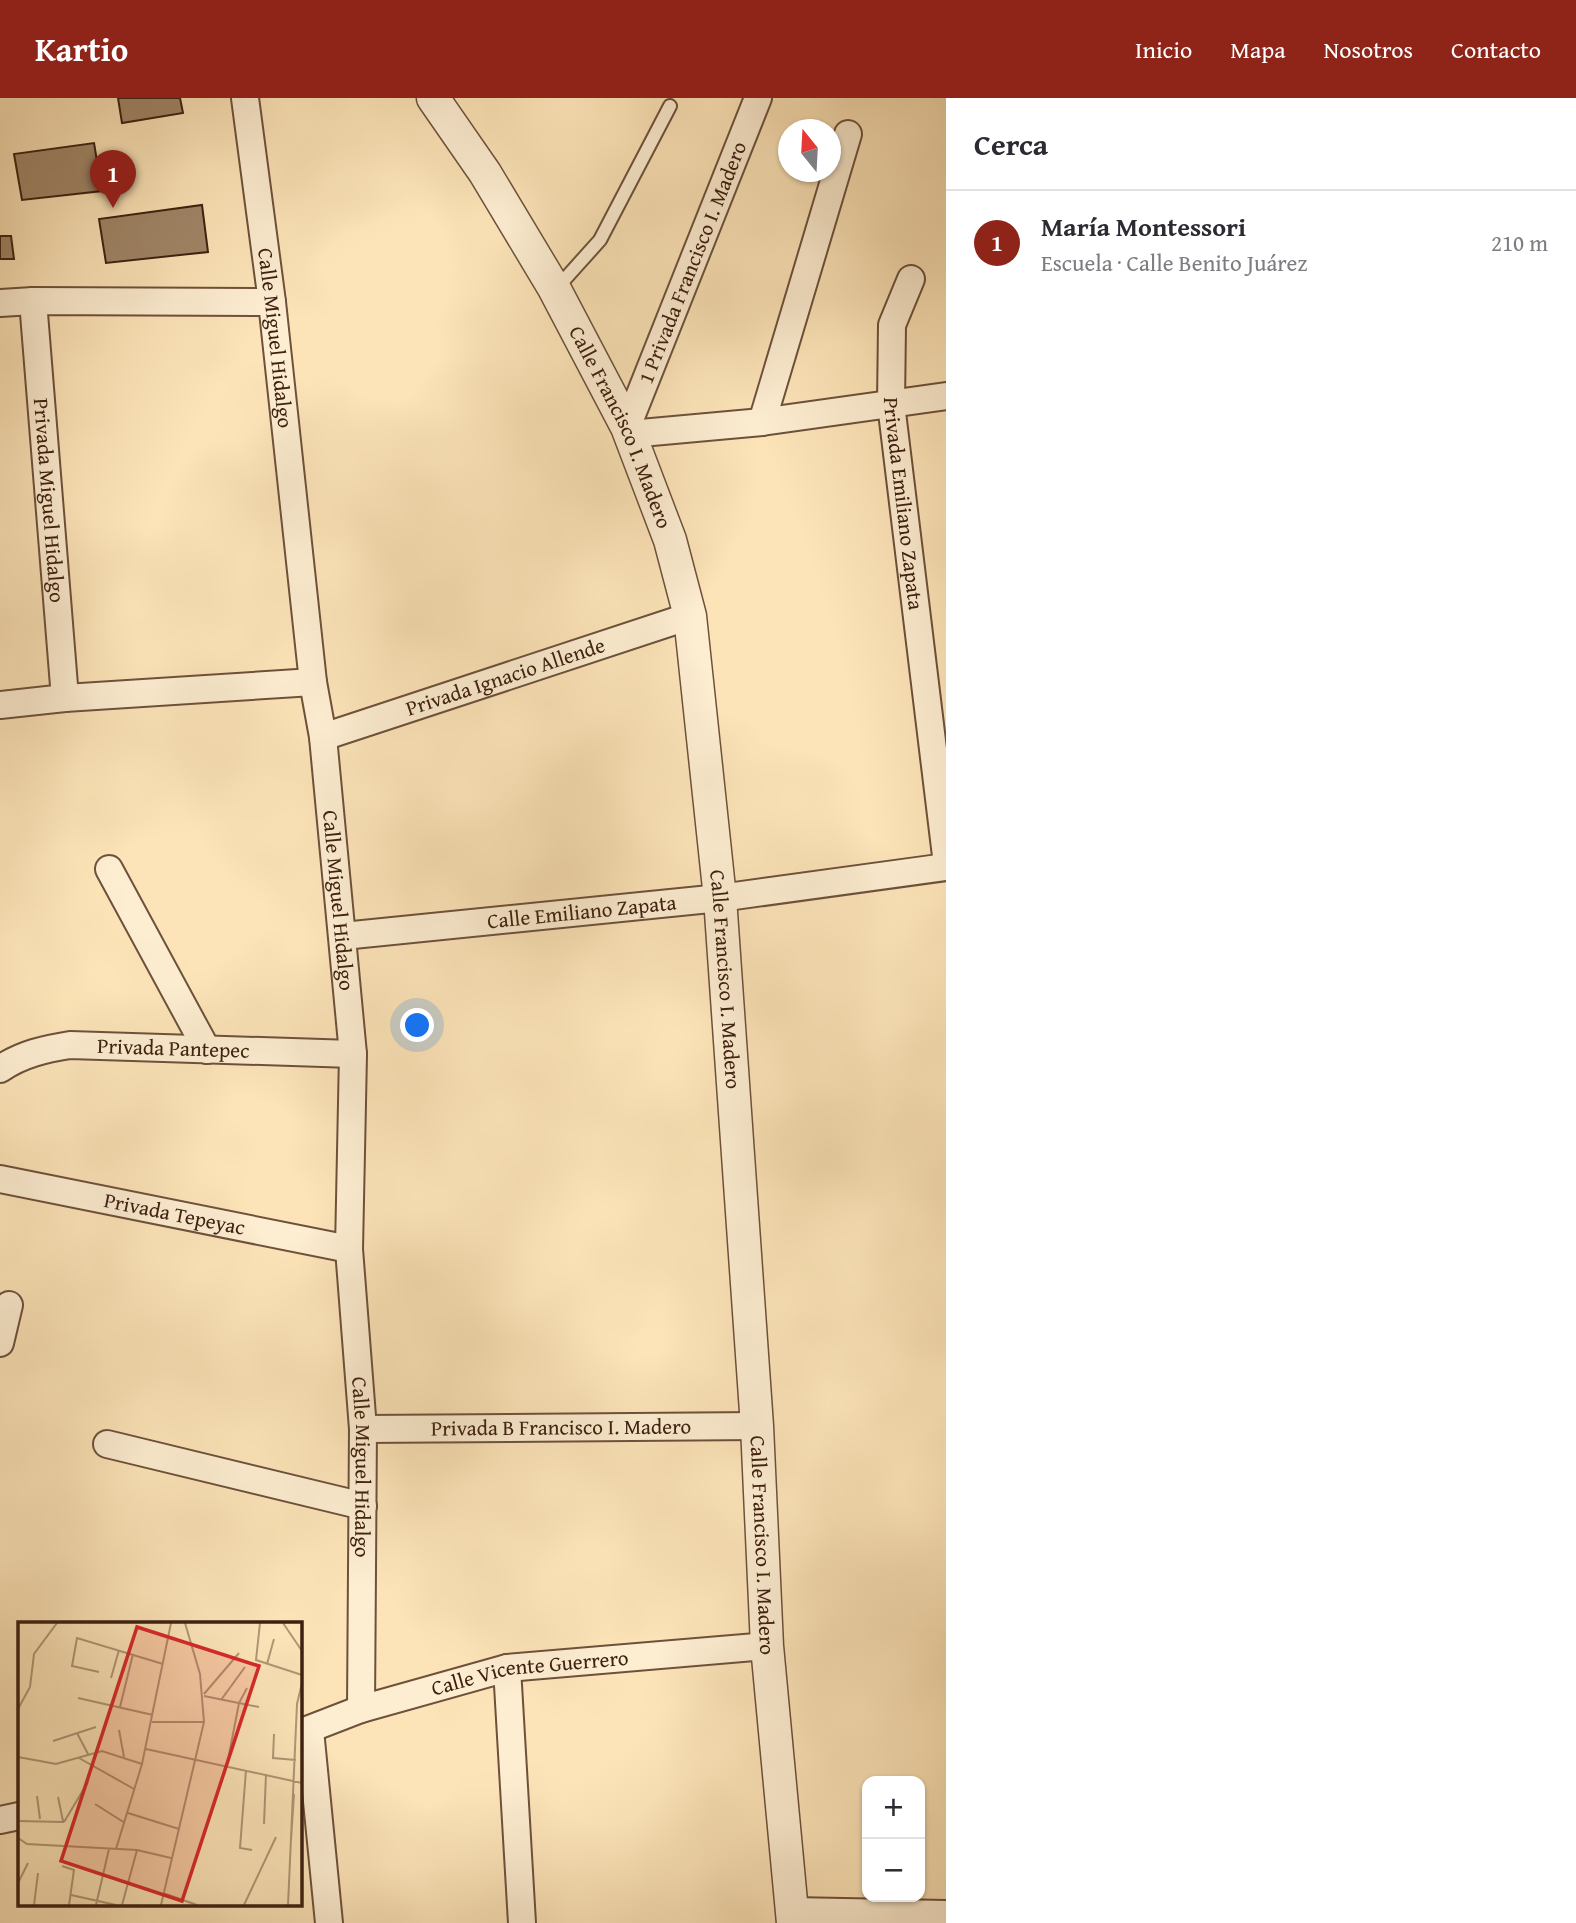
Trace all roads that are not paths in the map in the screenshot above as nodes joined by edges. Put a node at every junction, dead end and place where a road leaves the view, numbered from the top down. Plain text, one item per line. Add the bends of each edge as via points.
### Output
1 (245, 98) edge
2 (433, 98) edge
3 (758, 98) edge
4 (670, 106) dead end
5 (848, 134) dead end
6 (911, 279) dead end
7 (554, 288) junction
8 (33, 301) junction
9 (272, 302) junction
10 (0, 303) edge
11 (946, 396) edge
12 (891, 404) junction
13 (762, 422) junction
14 (629, 430) junction
15 (690, 617) junction
16 (313, 682) junction
17 (65, 698) junction
18 (0, 705) edge
19 (323, 737) junction
20 (946, 856) edge
21 (946, 867) edge
22 (109, 869) dead end
23 (720, 898) junction
24 (342, 936) junction
25 (207, 1050) junction
26 (353, 1054) junction
27 (0, 1069) edge
28 (0, 1179) edge
29 (349, 1249) junction
30 (9, 1305) dead end
31 (0, 1343) edge
32 (757, 1426) junction
33 (363, 1429) junction
34 (107, 1444) dead end
35 (363, 1506) junction
36 (767, 1646) junction
37 (507, 1668) junction
38 (362, 1709) junction
39 (305, 1731) edge
40 (18, 1816) edge
41 (0, 1820) edge
42 (946, 1914) edge
43 (793, 1917) edge
44 (329, 1923) edge
45 (522, 1923) edge

1 - 9 street, Calle Miguel Hidalgo
2 - 7 street, Calle Francisco I. Madero via 485,173
3 - 14 street, 1 Privada Francisco I. Madero
4 - 7 lane via 600,240
5 - 13 street
6 - 12 street, Privada Emiliano Zapata via 892,325
7 - 14 street, Calle Francisco I. Madero
8 - 9 street
8 - 10 street
8 - 17 street, Privada Miguel Hidalgo
9 - 16 street, Calle Miguel Hidalgo
11 - 12 street
12 - 13 street
12 - 20 street, Privada Emiliano Zapata
13 - 14 street
14 - 15 street, Calle Francisco I. Madero via 670,540
15 - 19 street, Privada Ignacio Allende
15 - 23 street, Calle Francisco I. Madero
16 - 17 street
16 - 19 street, Calle Miguel Hidalgo
17 - 18 street
19 - 24 street, Calle Miguel Hidalgo
21 - 23 street, Calle Emiliano Zapata
22 - 25 street
23 - 24 street, Calle Emiliano Zapata
23 - 32 street, Calle Francisco I. Madero
24 - 26 street, Calle Miguel Hidalgo
25 - 26 street, Privada Pantepec
25 - 27 street, Privada Pantepec via 70,1045 36,1051
26 - 29 street, Calle Miguel Hidalgo
28 - 29 street, Privada Tepeyac
29 - 33 street, Calle Miguel Hidalgo
30 - 31 street
32 - 33 street, Privada B Francisco I. Madero
32 - 36 street, Calle Francisco I. Madero
33 - 35 street, Calle Miguel Hidalgo
34 - 35 street
35 - 38 street, Calle Miguel Hidalgo
36 - 37 street, Calle Vicente Guerrero
36 - 43 street, Calle Francisco I. Madero
37 - 38 street, Calle Vicente Guerrero
37 - 45 street
38 - 39 street, Calle Vicente Guerrero
39 - 44 street
40 - 41 street
42 - 43 street

